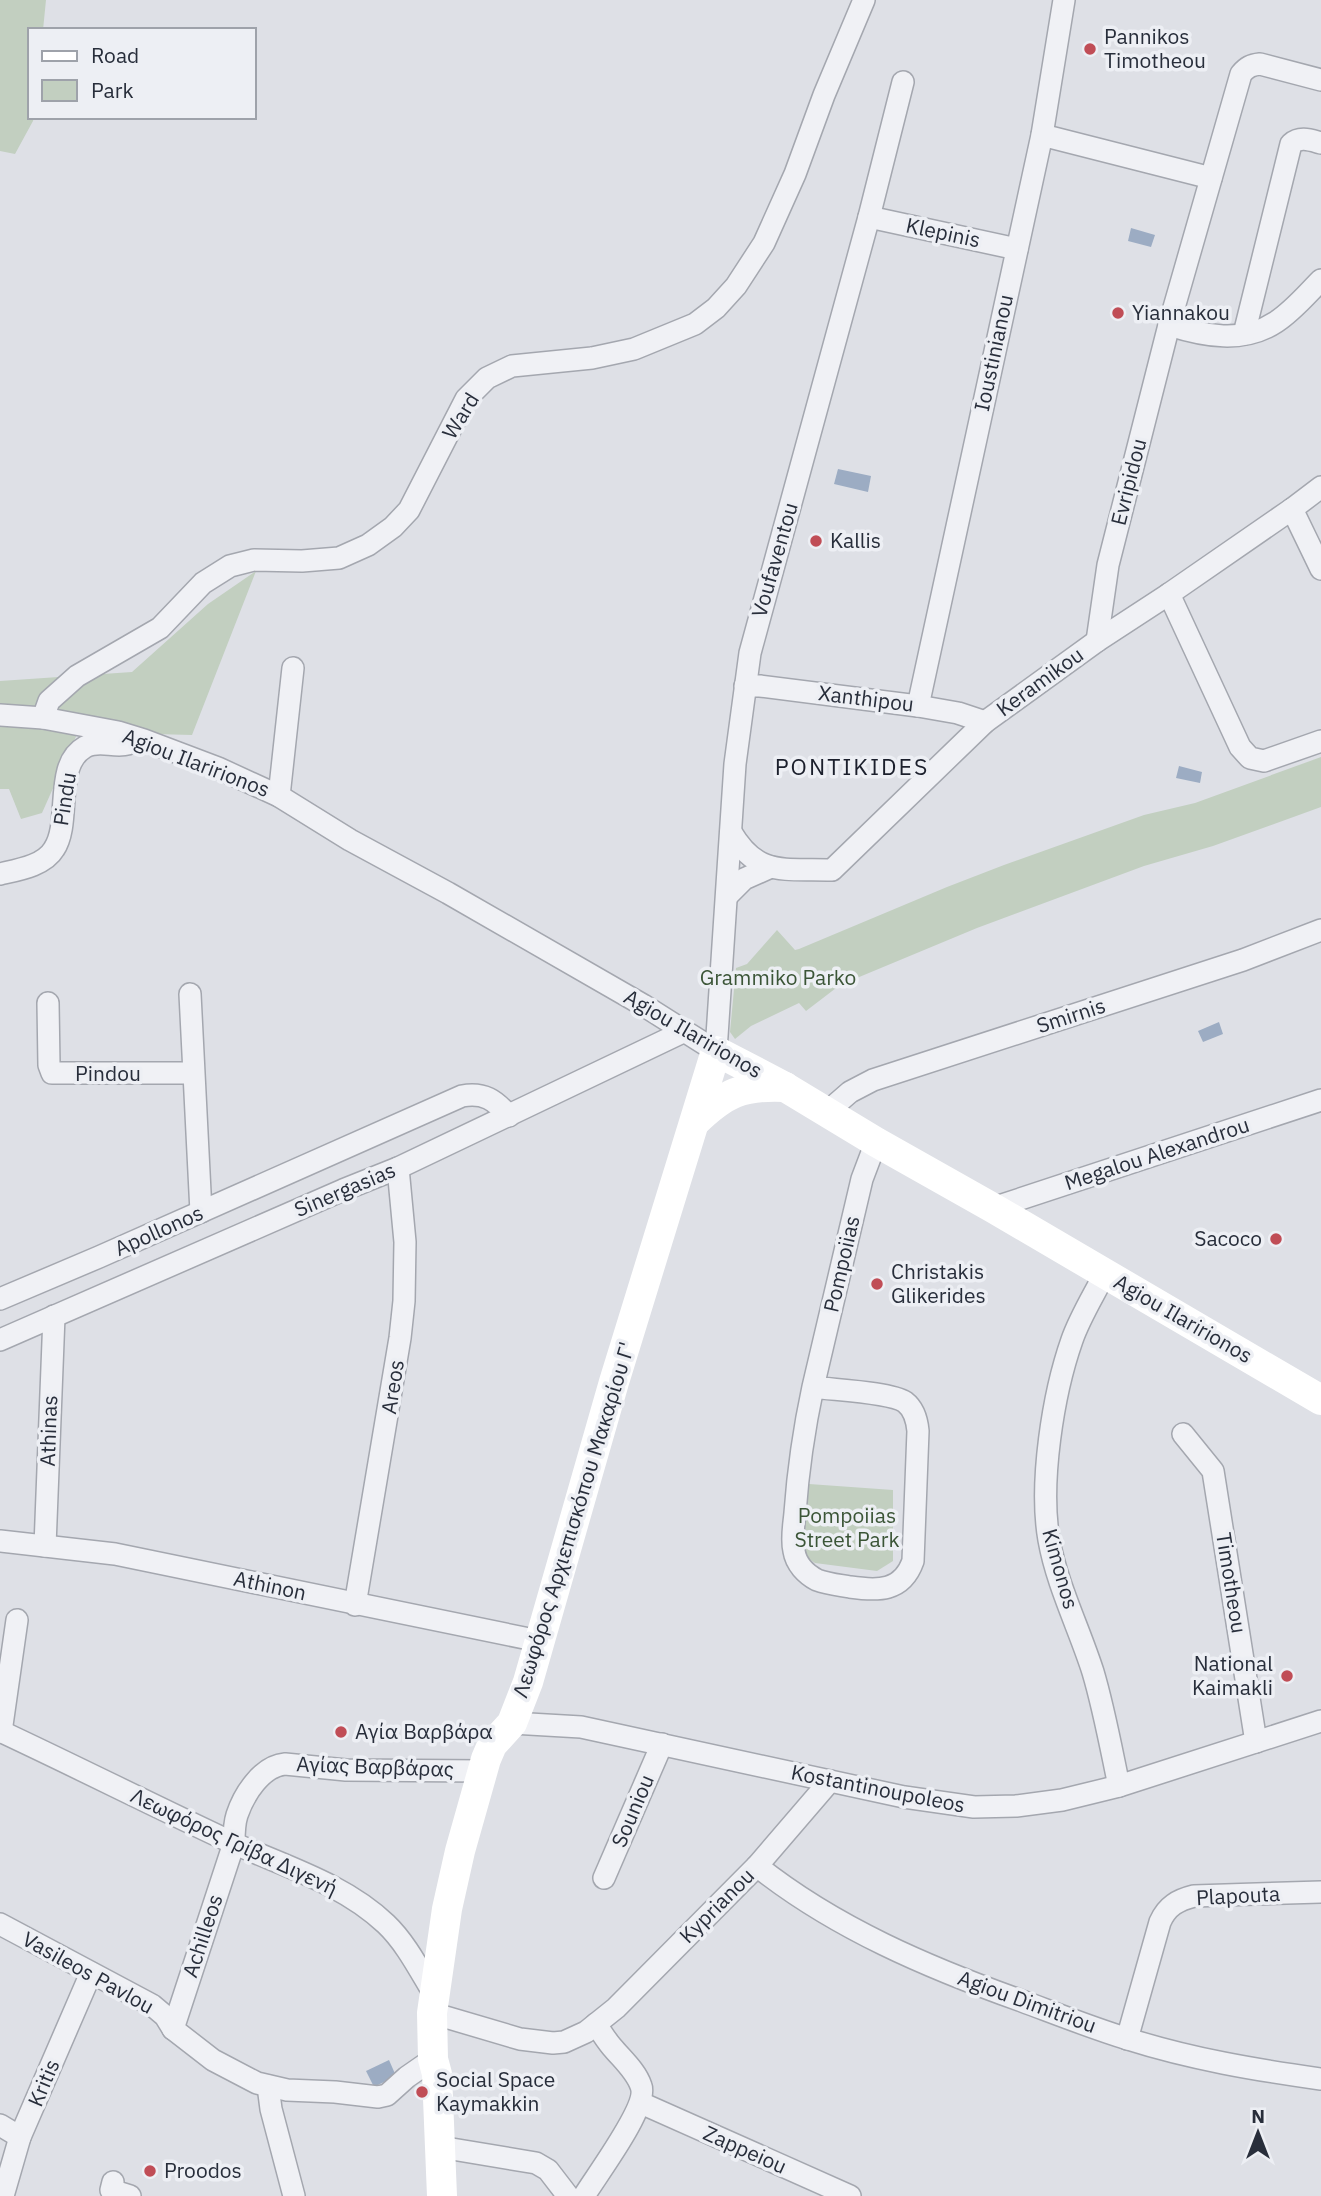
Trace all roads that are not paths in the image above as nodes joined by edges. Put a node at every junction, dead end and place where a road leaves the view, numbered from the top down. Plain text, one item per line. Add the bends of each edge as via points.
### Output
1 (864, 0) edge
2 (1065, 0) edge
3 (1321, 80) edge
4 (903, 82) dead end
5 (1042, 135) junction
6 (1321, 143) edge
7 (1211, 178) junction
8 (869, 217) junction
9 (1017, 249) junction
10 (1321, 280) edge
11 (1169, 325) junction
12 (1244, 334) junction
13 (1321, 487) edge
14 (1293, 509) junction
15 (1321, 569) edge
16 (1169, 594) junction
17 (1097, 641) junction
18 (293, 668) dead end
19 (745, 686) junction
20 (918, 706) junction
21 (0, 715) edge
22 (43, 718) junction
23 (985, 722) junction
24 (134, 737) junction
25 (1321, 741) edge
26 (279, 796) junction
27 (731, 832) junction
28 (771, 867) junction
29 (0, 874) edge
30 (727, 896) junction
31 (1321, 930) edge
32 (190, 994) dead end
33 (48, 1003) dead end
34 (685, 1031) junction
35 (716, 1051) junction
36 (193, 1073) junction
37 (785, 1087) junction
38 (1321, 1100) edge
39 (827, 1112) junction
40 (509, 1116) junction
41 (695, 1122) junction
42 (876, 1142) junction
43 (318, 1161) junction
44 (398, 1168) junction
45 (343, 1190) junction
46 (993, 1208) junction
47 (201, 1212) junction
48 (1105, 1273) junction
49 (0, 1299) edge
50 (54, 1316) junction
51 (0, 1340) edge
52 (813, 1387) junction
53 (1321, 1400) edge
54 (1183, 1434) dead end
55 (0, 1541) edge
56 (45, 1546) junction
57 (355, 1605) junction
58 (17, 1620) dead end
59 (538, 1641) junction
60 (1321, 1721) edge
61 (512, 1723) junction
62 (1, 1731) edge
63 (1256, 1742) junction
64 (662, 1744) junction
65 (484, 1771) junction
66 (830, 1781) junction
67 (1119, 1786) junction
68 (234, 1843) junction
69 (757, 1866) junction
70 (604, 1878) dead end
71 (1321, 1892) edge
72 (0, 1924) edge
73 (91, 1973) junction
74 (433, 2003) junction
75 (596, 2024) junction
76 (173, 2029) junction
77 (1127, 2039) junction
78 (433, 2059) junction
79 (1321, 2079) edge
80 (268, 2086) junction
81 (641, 2103) junction
82 (0, 2125) edge
83 (20, 2137) junction
84 (440, 2147) junction
85 (113, 2182) dead end
86 (3, 2196) edge
87 (130, 2196) edge
88 (293, 2196) edge
89 (442, 2196) edge
90 (568, 2196) edge
91 (584, 2196) edge
92 (850, 2196) edge

1 - 22 street, Ward via 764,243 716,309 695,324 634,349 512,366 487,378 466,399 409,510 393,527 340,558 254,560 230,566 203,583 160,628 77,676 49,701
2 - 5 street, Ioustinianou
3 - 7 street, Evripidou via 1260,64 1246,68
4 - 8 street, Voufaventou
5 - 7 street
5 - 9 street, Ioustinianou
6 - 12 street via 1296,139 1291,144
7 - 11 street, Evripidou
8 - 9 street, Klepinis
8 - 19 street, Voufaventou via 758,618
9 - 20 street, Ioustinianou
10 - 12 street via 1276,322
11 - 12 street via 1211,336
11 - 17 street, Evripidou via 1108,565
13 - 14 street, Keramikou
14 - 15 street
14 - 16 street, Keramikou
16 - 17 street, Keramikou
16 - 25 street via 1240,747 1250,758 1264,761
17 - 23 street, Keramikou
18 - 26 street
19 - 20 street, Xanthipou
19 - 27 street, Voufaventou
20 - 23 street, Xanthipou
21 - 22 street
22 - 24 street, Agiou Ilaririonos
23 - 28 street, Keramikou via 832,870
24 - 26 street, Agiou Ilaririonos
24 - 29 street, Pindu via 128,744 91,744 78,753 69,770 54,850 28,866
26 - 34 street, Agiou Ilaririonos
27 - 28 street, Keramikou via 753,861
27 - 30 street, Voufaventou
28 - 30 street via 744,879
30 - 35 street, Voufaventou
31 - 39 street, Smirnis via 1243,960 873,1080
32 - 36 street
33 - 36 street, Pindou via 52,1073
34 - 35 street, Agiou Ilaririonos
34 - 40 street, Sinergasias
35 - 37 street, Agiou Ilaririonos
35 - 41 street, Λεωφόρος Αρχιεπισκόπου Μακαρίου Γ'
36 - 47 street
37 - 39 street, Agiou Ilaririonos
37 - 41 street via 754,1087 728,1095
38 - 46 street, Megalou Alexandrou
39 - 42 street, Agiou Ilaririonos
40 - 43 street, Apollonos via 491,1098 463,1096
40 - 44 street, Sinergasias
41 - 59 street, Λεωφόρος Αρχιεπισκόπου Μακαρίου Γ'
42 - 46 street, Agiou Ilaririonos
42 - 52 street, Pompoiias via 862,1179
43 - 45 street
43 - 47 street, Apollonos
44 - 45 street, Sinergasias
44 - 57 street, Areos via 405,1242 402,1326
45 - 50 street, Sinergasias
46 - 48 street, Agiou Ilaririonos
47 - 49 street, Apollonos
48 - 53 street, Agiou Ilaririonos
48 - 67 street, Kimonos via 1068,1352 1052,1433 1046,1503 1055,1564 1096,1682
50 - 51 street, Sinergasias
50 - 56 street, Athinas
52 - 52 street, Pompoiias via 895,1397 909,1406 916,1418 913,1560 904,1576 889,1588 873,1591 826,1583 811,1577 795,1558 795,1504
54 - 63 street, Timotheou via 1213,1471
55 - 56 street, Athinon
56 - 57 street, Athinon via 115,1554
57 - 59 street, Athinon
58 - 62 street
59 - 61 street, Λεωφόρος Αρχιεπισκόπου Μακαρίου Γ'
60 - 63 street, Kostantinoupoleos
61 - 64 street, Kostantinoupoleos via 581,1727
61 - 65 street, Λεωφόρος Αρχιεπισκόπου Μακαρίου Γ' via 492,1745
62 - 68 street, Λεωφόρος Γρίβα Διγενή
63 - 67 street, Kostantinoupoleos
64 - 66 street, Kostantinoupoleos
64 - 70 street, Souniou
65 - 68 street, Αγίας Βαρβάρας via 277,1765 260,1776 241,1805
65 - 74 street, Λεωφόρος Αρχιεπισκόπου Μακαρίου Γ' via 457,1862
66 - 67 street, Kostantinoupoleos via 974,1807 1039,1803
66 - 69 street, Kyprianou
68 - 74 street, Λεωφόρος Γρίβα Διγενή via 313,1877 387,1924 410,1955
68 - 76 street, Achilleos
69 - 75 street, Kyprianou
69 - 77 street, Agiou Dimitriou via 804,1899 892,1948
71 - 77 street, Plapouta via 1194,1896 1170,1906 1160,1922
72 - 73 street, Vasileos Pavlou
73 - 76 street, Vasileos Pavlou via 152,2005
73 - 83 street, Kritis
74 - 75 street, Kyprianou via 520,2039 553,2043 574,2039
74 - 78 street, Λεωφόρος Αρχιεπισκόπου Μακαρίου Γ'
75 - 81 street via 642,2087
76 - 80 street, Vasileos Pavlou via 213,2060
77 - 79 street, Agiou Dimitriou
78 - 80 street, Vasileos Pavlou via 378,2097
78 - 84 street, Λεωφόρος Αρχιεπισκόπου Μακαρίου Γ'
80 - 88 street
81 - 91 street
81 - 92 street, Zappeiou
82 - 83 street
83 - 86 street, Kritis
84 - 89 street, Λεωφόρος Αρχιεπισκόπου Μακαρίου Γ'
84 - 90 street via 536,2164 548,2171
85 - 87 street via 111,2190

